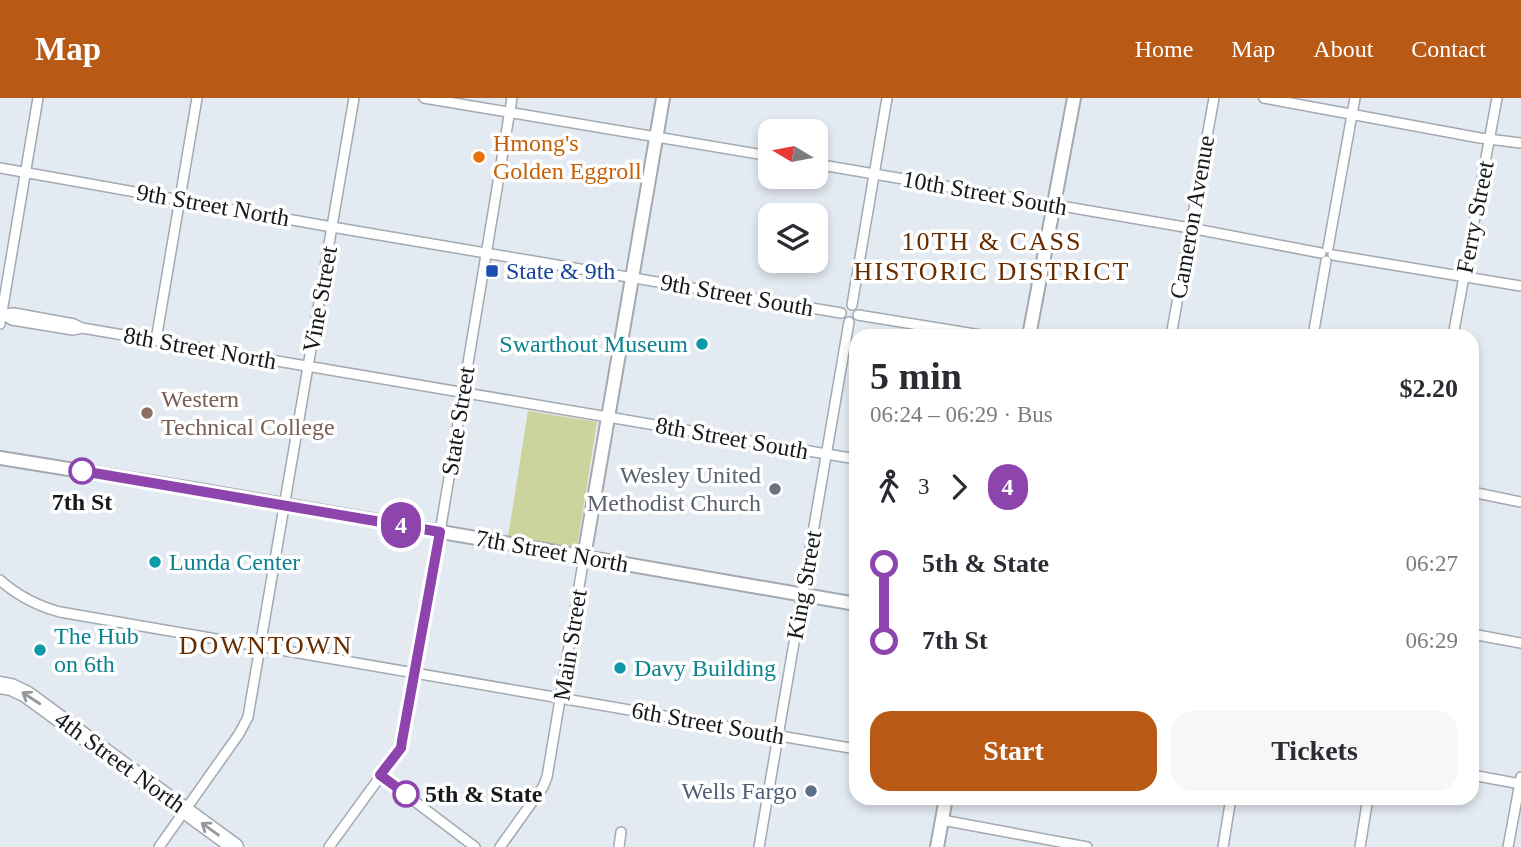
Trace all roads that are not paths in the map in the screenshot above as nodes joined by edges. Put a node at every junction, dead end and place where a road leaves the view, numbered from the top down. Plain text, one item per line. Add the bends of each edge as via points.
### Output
1 (38, 98) edge
2 (197, 98) edge
3 (354, 98) edge
4 (424, 98) edge
5 (512, 98) edge
6 (663, 98) edge
7 (887, 98) edge
8 (1074, 98) edge
9 (1214, 98) edge
10 (1264, 98) edge
11 (1355, 98) edge
12 (1497, 98) edge
13 (509, 113) junction
14 (1352, 113) junction
15 (656, 136) junction
16 (1490, 138) junction
17 (1521, 144) edge
18 (758, 154) edge
19 (828, 166) edge
20 (0, 168) edge
21 (25, 172) junction
22 (874, 174) junction
23 (180, 199) junction
24 (1053, 205) junction
25 (332, 227) junction
26 (1190, 228) junction
27 (486, 253) junction
28 (1327, 254) junction
29 (632, 277) junction
30 (1463, 278) junction
31 (1521, 286) edge
32 (852, 305) junction
33 (841, 313) junction
34 (858, 315) junction
35 (0, 316) edge
36 (849, 322) junction
37 (944, 329) edge
38 (1030, 329) edge
39 (1172, 329) edge
40 (1314, 329) edge
41 (1454, 329) edge
42 (156, 340) junction
43 (309, 366) junction
44 (463, 391) junction
45 (608, 417) junction
46 (826, 454) junction
47 (0, 457) edge
48 (849, 458) edge
49 (1479, 493) edge
50 (1521, 502) edge
51 (285, 505) junction
52 (440, 532) junction
53 (584, 557) junction
54 (0, 580) edge
55 (802, 593) junction
56 (849, 603) edge
57 (1479, 635) edge
58 (1521, 643) edge
59 (261, 647) junction
60 (415, 673) junction
61 (0, 685) edge
62 (561, 697) junction
63 (778, 735) junction
64 (849, 748) edge
65 (380, 775) junction
66 (1479, 776) edge
67 (1521, 781) edge
68 (945, 805) edge
69 (1230, 805) edge
70 (1367, 805) edge
71 (185, 810) junction
72 (942, 820) junction
73 (621, 832) dead end
74 (159, 847) edge
75 (235, 847) edge
76 (329, 847) edge
77 (475, 847) edge
78 (500, 847) edge
79 (619, 847) edge
80 (760, 847) edge
81 (937, 847) edge
82 (1087, 847) edge
83 (1223, 847) edge
84 (1360, 847) edge
85 (1508, 847) edge

1 - 21 street
2 - 23 street
3 - 25 street, Vine Street
4 - 13 street
5 - 13 street, State Street
6 - 15 main road, Main Street
7 - 22 street
8 - 24 main road
9 - 26 street, Cameron Avenue
10 - 14 street
11 - 14 street
12 - 16 street, Ferry Street
13 - 15 street
13 - 27 street, State Street
14 - 16 street
14 - 28 street
15 - 18 street
15 - 29 main road, Main Street
16 - 17 street
16 - 30 street, Ferry Street
19 - 22 street, 10th Street South
20 - 21 street, 9th Street North
21 - 23 street, 9th Street North
21 - 35 street
22 - 24 street, 10th Street South
22 - 32 street
23 - 25 street, 9th Street North
23 - 42 street
24 - 26 street, 10th Street South
24 - 38 main road
25 - 27 street, 9th Street North
25 - 43 street, Vine Street
26 - 28 street, 10th Street South
26 - 39 street, Cameron Avenue
27 - 29 street, 9th Street North
27 - 44 street, State Street
28 - 30 street, 10th Street South
28 - 40 street
29 - 33 street, 9th Street South
29 - 45 main road, Main Street
30 - 31 street, 10th Street South
30 - 41 street, Ferry Street
32 - 33 street
32 - 34 street
33 - 36 street
34 - 36 street
34 - 37 street
35 - 42 street, 8th Street North
36 - 46 street, King Street
42 - 43 street, 8th Street North
43 - 44 street, 8th Street North
43 - 51 street, Vine Street
44 - 45 street, 8th Street North
44 - 52 street, State Street
45 - 46 street, 8th Street South
45 - 53 main road, Main Street
46 - 48 street, 8th Street South
46 - 55 street, King Street
47 - 51 main road, 7th Street North
49 - 50 street
51 - 52 main road, 7th Street North
51 - 59 street, Vine Street
52 - 53 main road, 7th Street North
52 - 60 street, State Street
53 - 55 main road, 7th Street North
53 - 62 street, Main Street
54 - 59 street, 6th Street South via 29,600 60,612
55 - 56 main road, 7th Street North
55 - 63 street, King Street
57 - 58 street
59 - 60 street, 6th Street South
59 - 71 street, Vine Street via 245,725
60 - 62 street, 6th Street South
60 - 65 street, State Street via 401,748
71 -> 61 highway, 4th Street North via 26,694
62 - 63 street, 6th Street South
62 - 78 street, Main Street via 546,782
63 - 64 street, 6th Street South
63 - 80 street, King Street
65 - 76 street, State Street
65 - 77 street
66 - 67 street
67 - 85 street
68 - 72 main road
69 - 83 street
70 - 84 street
71 - 74 street, Vine Street
75 -> 71 highway, 4th Street North
72 - 81 main road
72 - 82 street
73 - 79 street

